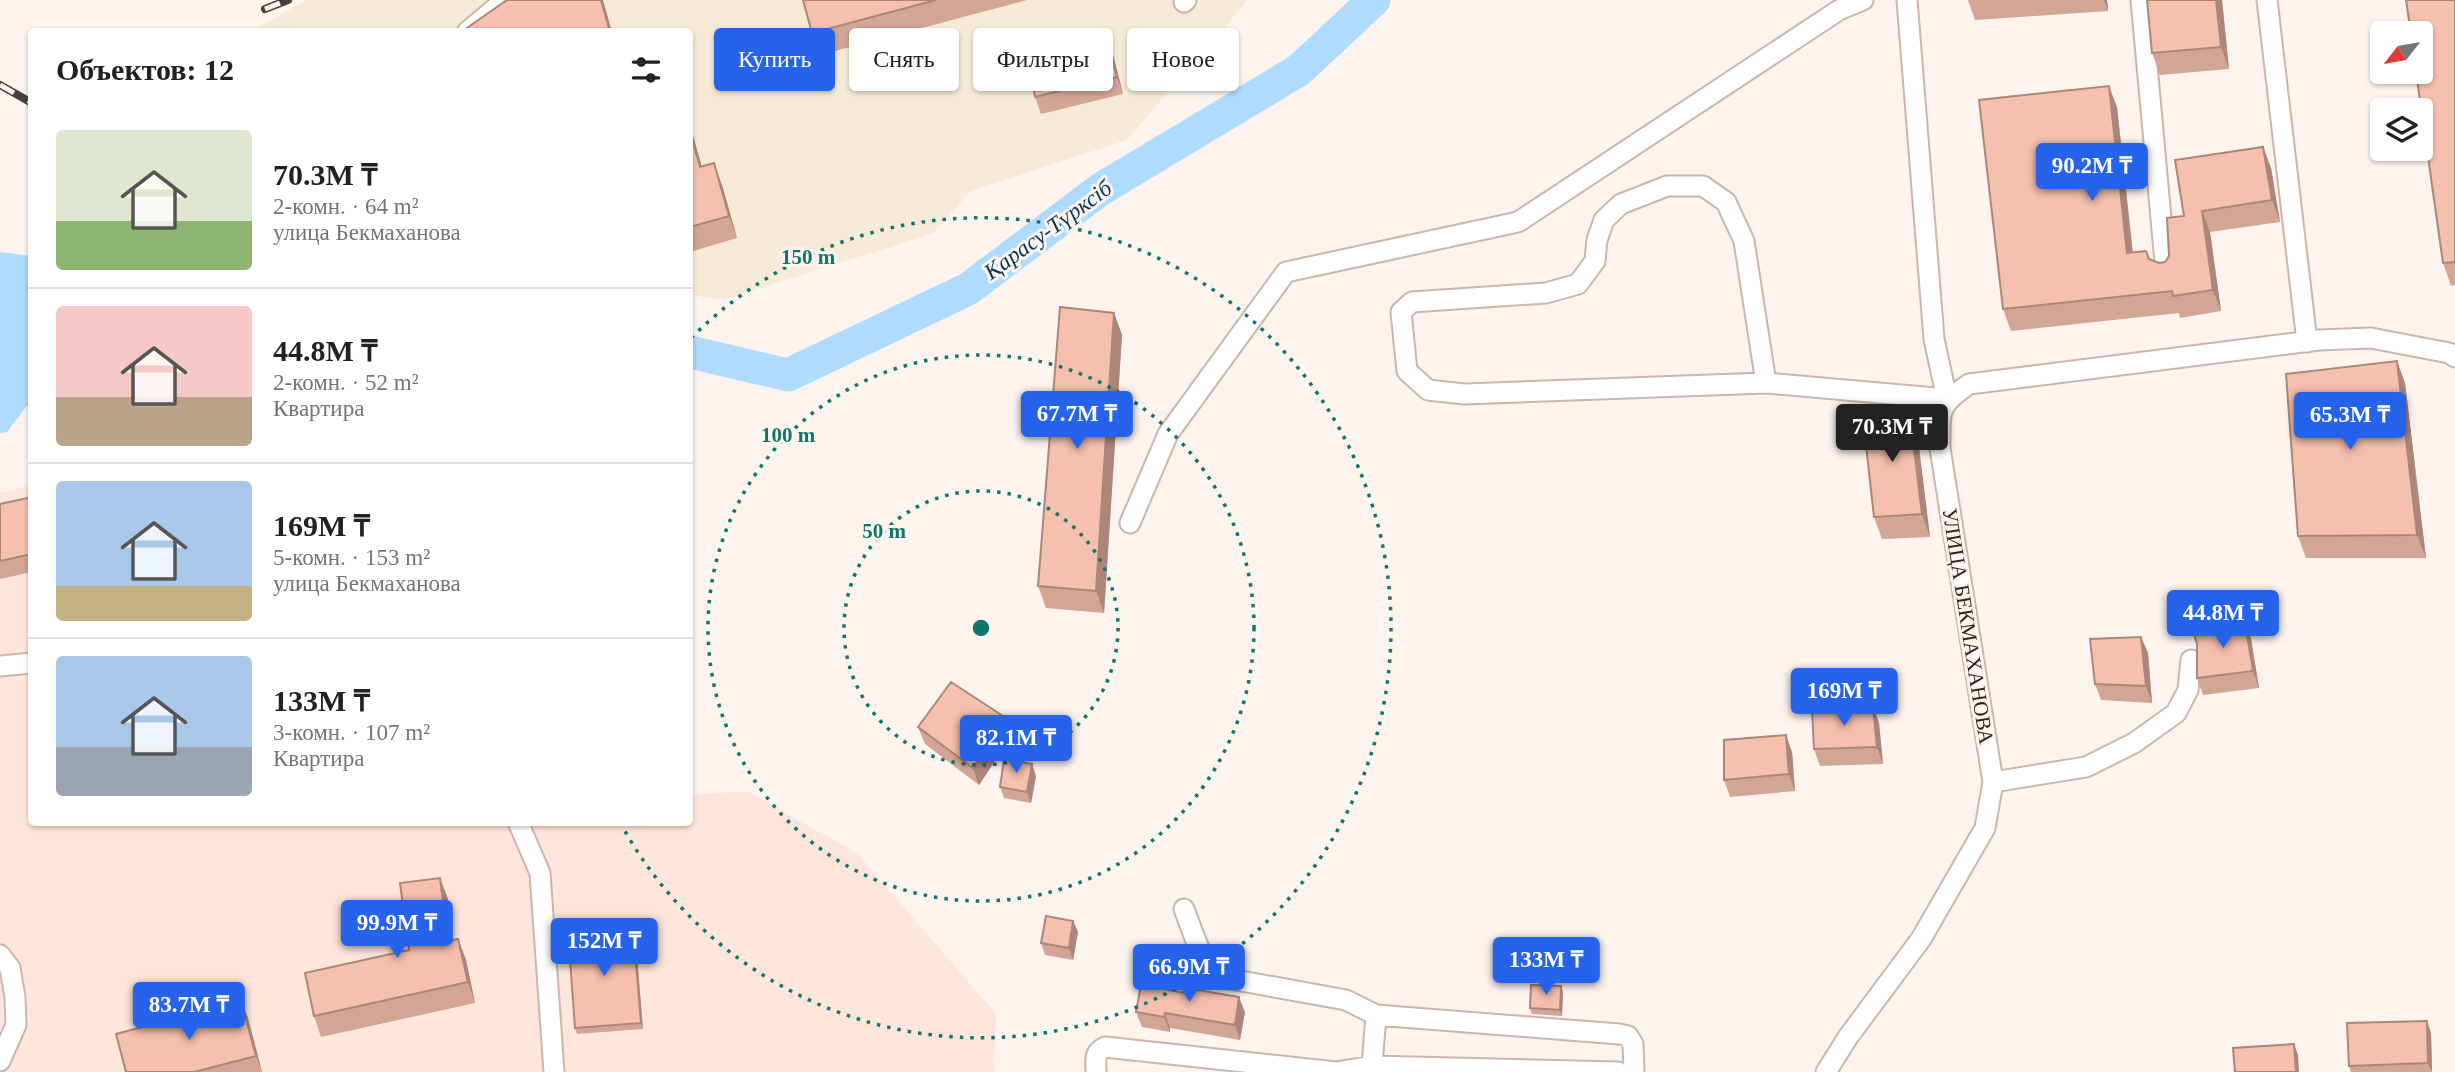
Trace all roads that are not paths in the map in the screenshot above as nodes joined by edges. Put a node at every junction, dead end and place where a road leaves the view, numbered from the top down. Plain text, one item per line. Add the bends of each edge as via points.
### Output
1 (505, 0) edge
2 (1863, 0) edge
3 (1907, 0) edge
4 (2140, 0) edge
5 (2267, 0) edge
6 (472, 28) edge
7 (2166, 273) edge
8 (2307, 342) junction
9 (2455, 357) edge
10 (1766, 383) junction
11 (1947, 399) junction
12 (1130, 523) dead end
13 (2191, 660) dead end
14 (28, 663) edge
15 (0, 666) edge
16 (1993, 782) junction
17 (520, 826) edge
18 (1184, 909) dead end
19 (0, 955) edge
20 (1376, 1015) junction
21 (0, 1061) edge
22 (1372, 1066) junction
23 (554, 1072) edge
24 (1096, 1072) edge
25 (1336, 1072) edge
26 (1618, 1072) edge
27 (1634, 1072) edge
28 (1826, 1072) edge

1 - 6 street
2 - 12 street via 1839,10 1518,222 1286,272 1168,434
3 - 11 street via 1934,339
4 - 7 street
5 - 8 street
8 - 9 street via 2371,338
8 - 11 street via 1969,384
10 - 10 street via 1744,241 1726,202 1703,186 1667,186 1621,204 1604,220 1595,261 1578,284 1546,293 1412,302 1401,312 1407,371 1428,390 1464,394
10 - 11 street
11 - 16 street, УЛИЦА БЕКМАХАНОВА via 1940,418 1940,448
13 - 16 street via 2188,690 2176,713 2134,743 2086,767
14 - 15 street
16 - 28 street, УЛИЦА БЕКМАХАНОВА via 1984,828 1921,939
17 - 23 street via 540,873
18 - 20 street via 1206,962 1219,976 1346,1000
19 - 21 street via 10,968 16,1025
20 - 22 street
20 - 27 street via 1628,1036 1633,1044
22 - 25 street
22 - 26 street
24 - 25 street via 1096,1054 1105,1047

